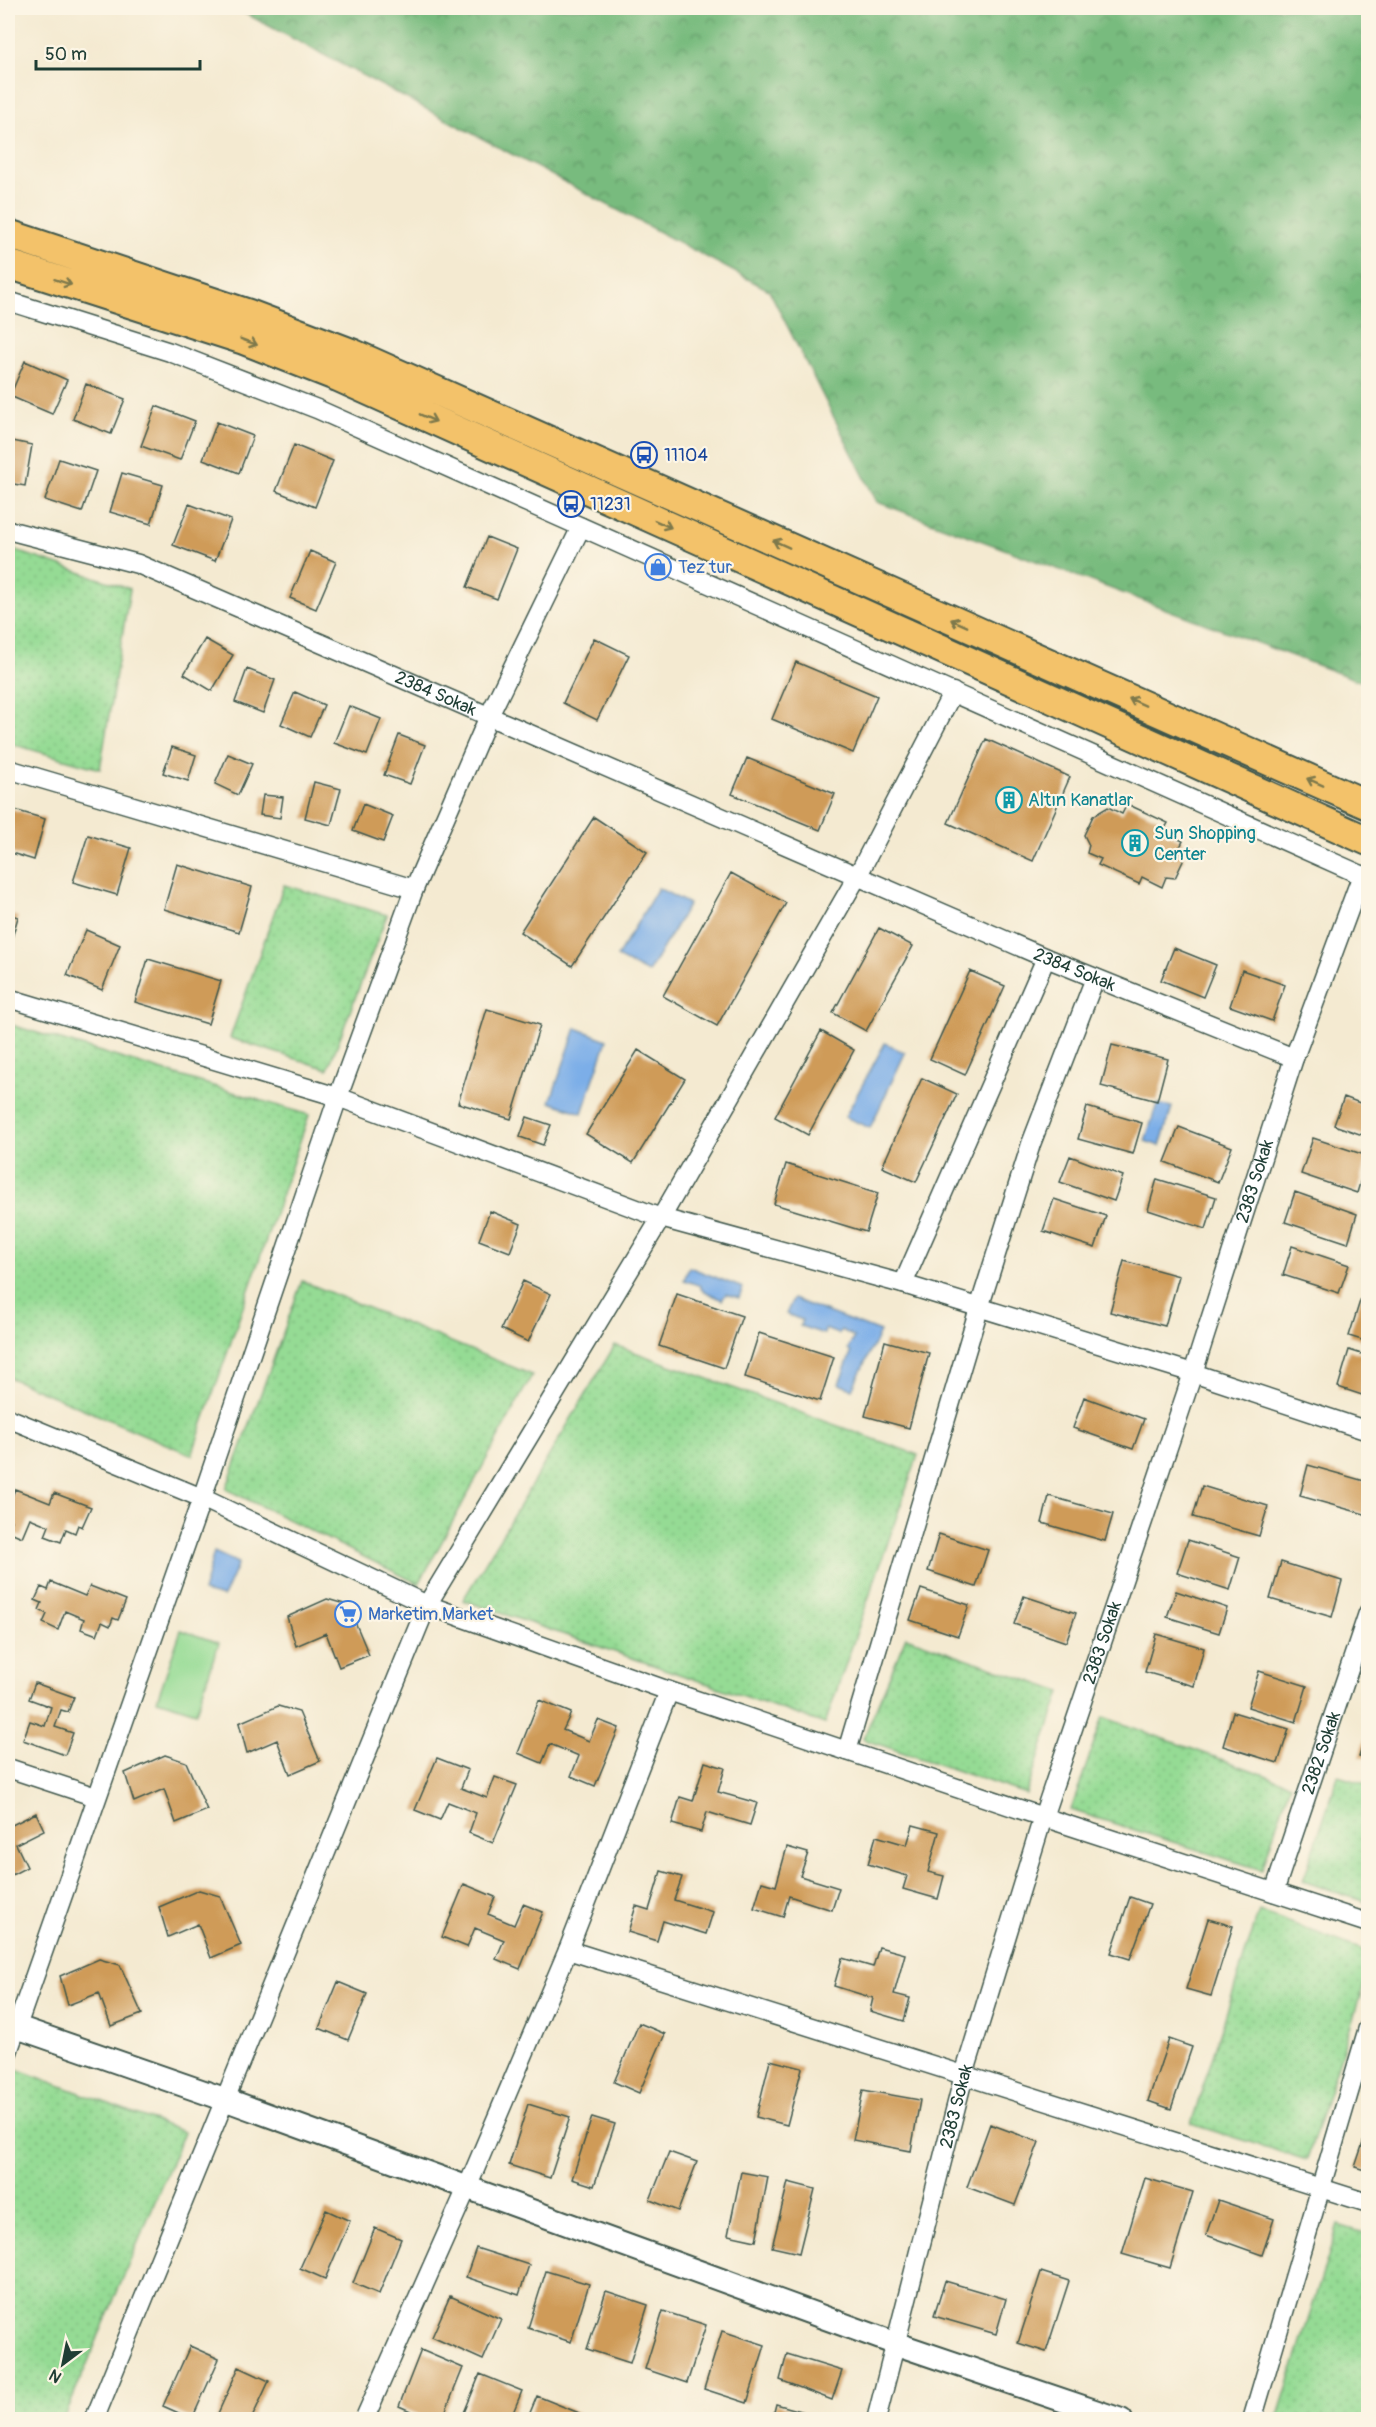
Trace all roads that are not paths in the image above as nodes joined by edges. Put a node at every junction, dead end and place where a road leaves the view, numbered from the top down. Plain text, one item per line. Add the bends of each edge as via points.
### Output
1 (8, 234) edge
2 (8, 264) edge
3 (8, 301) edge
4 (580, 527) junction
5 (8, 530) edge
6 (953, 692) junction
7 (489, 716) junction
8 (8, 769) edge
9 (1368, 806) edge
10 (1368, 841) edge
11 (858, 875) junction
12 (1365, 876) edge
13 (414, 889) junction
14 (1046, 958) junction
15 (1095, 978) junction
16 (8, 998) edge
17 (1294, 1058) junction
18 (338, 1097) junction
19 (661, 1218) junction
20 (903, 1284) junction
21 (979, 1308) junction
22 (1193, 1373) junction
23 (8, 1419) edge
24 (1368, 1431) edge
25 (202, 1498) junction
26 (427, 1605) junction
27 (1368, 1613) edge
28 (669, 1691) junction
29 (847, 1751) junction
30 (8, 1768) edge
31 (96, 1797) junction
32 (1043, 1817) junction
33 (1274, 1892) junction
34 (1368, 1923) edge
35 (568, 1950) junction
36 (13, 2026) edge
37 (1368, 2028) edge
38 (8, 2052) edge
39 (964, 2075) junction
40 (224, 2099) junction
41 (467, 2188) junction
42 (1321, 2188) junction
43 (1368, 2202) edge
44 (897, 2343) junction
45 (94, 2420) edge
46 (363, 2420) edge
47 (876, 2420) edge
48 (1121, 2420) edge
49 (1252, 2420) edge

9 -> 1 main road via 354,354 249,314
2 -> 10 main road via 244,340 338,377
3 - 4 street via 171,352 317,409
4 - 6 street
4 - 7 street
5 - 7 street, 2384 Sokak via 138,564
6 - 11 street
6 - 12 street
7 - 11 street, 2384 Sokak
7 - 13 street
8 - 13 street
11 - 14 street, 2384 Sokak
11 - 19 street
12 - 17 street, 2383 Sokak
13 - 18 street
14 - 15 street, 2384 Sokak
14 - 20 street
15 - 17 street, 2384 Sokak
15 - 21 street via 1031,1144
16 - 18 street
17 - 22 street, 2383 Sokak
18 - 19 street
18 - 25 street
19 - 20 street
19 - 26 street
20 - 21 street
21 - 22 street
21 - 29 street
22 - 24 street
22 - 32 street, 2383 Sokak
23 - 25 street
25 - 26 street
25 - 31 street
26 - 28 street
26 - 40 street
27 - 33 street, 2382 Sokak
28 - 29 street
28 - 35 street
29 - 32 street
30 - 31 street
31 - 36 street
32 - 33 street
32 - 39 street, 2383 Sokak
33 - 34 street
35 - 39 street
35 - 41 street
36 - 38 street
36 - 40 street
37 - 42 street
39 - 42 street
39 - 44 street, 2383 Sokak
40 - 41 street
40 - 45 street
41 - 44 street
41 - 46 street
42 - 43 street
42 - 49 street
44 - 47 street, 2383 Sokak
44 - 48 street

